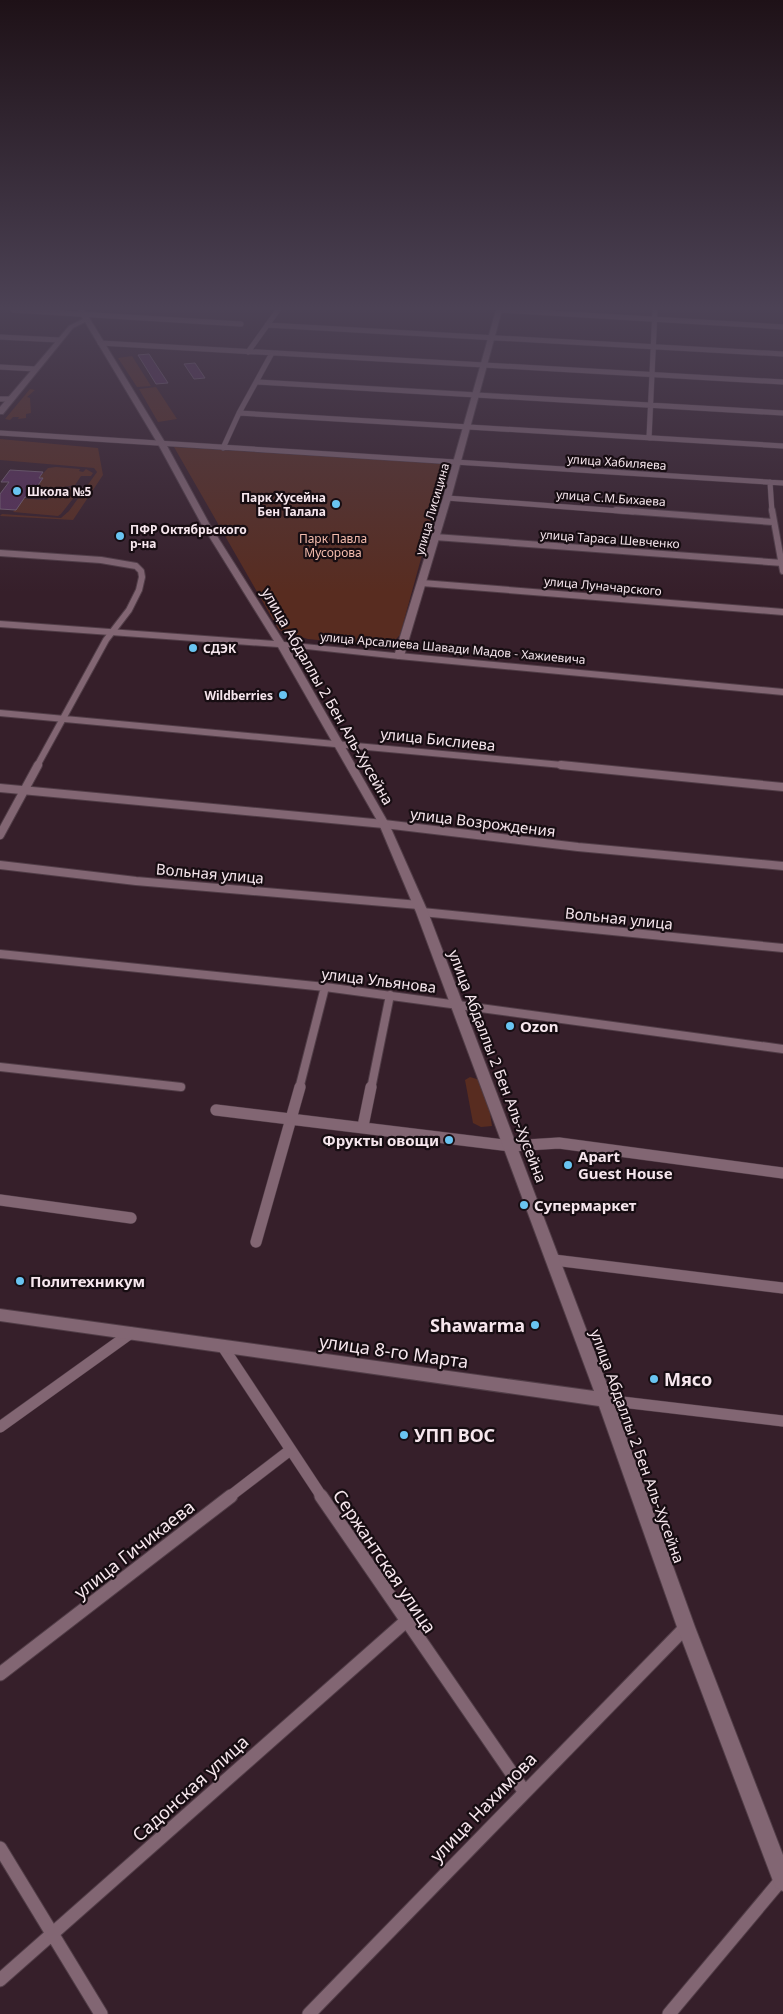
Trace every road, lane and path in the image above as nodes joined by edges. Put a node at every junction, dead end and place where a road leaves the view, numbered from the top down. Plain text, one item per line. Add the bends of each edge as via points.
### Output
1 (137, 404) edge
2 (244, 404) edge
3 (472, 404) edge
4 (631, 404) edge
5 (649, 405) junction
6 (239, 412) junction
7 (783, 413) edge
8 (466, 427) junction
9 (0, 433) edge
10 (649, 438) junction
11 (162, 444) junction
12 (783, 446) edge
13 (223, 448) junction
14 (457, 462) junction
15 (770, 482) junction
16 (783, 483) edge
17 (447, 498) junction
18 (774, 524) junction
19 (783, 527) edge
20 (435, 537) junction
21 (0, 553) edge
22 (782, 563) edge
23 (783, 571) edge
24 (422, 582) junction
25 (783, 612) edge
26 (0, 624) edge
27 (114, 631) junction
28 (281, 644) junction
29 (399, 656) junction
30 (783, 692) edge
31 (0, 713) edge
32 (64, 719) junction
33 (338, 743) junction
34 (783, 787) edge
35 (0, 788) edge
36 (23, 790) junction
37 (384, 824) junction
38 (0, 834) edge
39 (0, 865) edge
40 (783, 866) edge
41 (420, 909) junction
42 (783, 948) edge
43 (0, 954) edge
44 (325, 987) junction
45 (390, 995) junction
46 (457, 1004) junction
47 (783, 1049) edge
48 (0, 1067) edge
49 (181, 1087) dead end
50 (216, 1110) dead end
51 (292, 1118) junction
52 (363, 1126) junction
53 (511, 1146) junction
54 (783, 1173) edge
55 (0, 1200) edge
56 (131, 1218) dead end
57 (256, 1242) dead end
58 (554, 1260) junction
59 (783, 1288) edge
60 (0, 1315) edge
61 (131, 1333) junction
62 (223, 1347) junction
63 (605, 1400) junction
64 (783, 1422) edge
65 (0, 1427) edge
66 (289, 1450) junction
67 (405, 1622) junction
68 (686, 1627) junction
69 (0, 1674) edge
70 (524, 1791) junction
71 (0, 1848) edge
72 (783, 1880) edge
73 (53, 1935) junction
74 (0, 1980) edge
75 (101, 2014) edge
76 (309, 2014) edge
77 (668, 2014) edge

1 - 11 street, улица Абдаллы 2 Бен Аль-Хусейна
2 - 6 street
3 - 8 street, улица Лисицина
4 - 5 street
5 - 7 street
5 - 10 street
6 - 8 street
6 - 13 street
8 - 10 street
8 - 14 street, улица Лисицина
9 - 11 street, улица Хабиляева
10 - 12 street
11 - 13 street, улица Хабиляева
11 - 28 street, улица Абдаллы 2 Бен Аль-Хусейна via 206,525
13 - 14 street, улица Хабиляева
14 - 15 street, улица Хабиляева
14 - 17 street, улица Лисицина
15 - 16 street, улица Хабиляева
15 - 18 street
17 - 18 street, улица С.М.Бихаева
17 - 20 street, улица Лисицина
18 - 19 street, улица С.М.Бихаева
18 - 22 street
20 - 22 street, улица Тараса Шевченко
20 - 24 street, улица Лисицина
21 - 27 street via 101,560 136,566 142,577 139,590
22 - 23 street
24 - 25 street, улица Луначарского
24 - 29 street, улица Лисицина
26 - 27 street, улица Арсалиева Шавади Мадов - Хажиевича
27 - 28 street, улица Арсалиева Шавади Мадов - Хажиевича
27 - 32 street via 106,640
28 - 29 street, улица Арсалиева Шавади Мадов - Хажиевича
28 - 33 street, улица Абдаллы 2 Бен Аль-Хусейна
29 - 30 street, улица Арсалиева Шавади Мадов - Хажиевича
31 - 32 street, улица Бислиева
32 - 33 street, улица Бислиева
32 - 36 street
33 - 34 street, улица Бислиева
33 - 37 street, улица Абдаллы 2 Бен Аль-Хусейна
35 - 36 street, улица Возрождения
36 - 37 street, улица Возрождения
36 - 38 street
37 - 40 street, улица Возрождения via 578,847
37 - 41 street, улица Абдаллы 2 Бен Аль-Хусейна
39 - 41 street, Вольная улица
41 - 42 street, Вольная улица
41 - 46 street, улица Абдаллы 2 Бен Аль-Хусейна
43 - 44 street, улица Ульянова
44 - 45 street, улица Ульянова
44 - 51 street
45 - 46 street, улица Ульянова
45 - 52 street
46 - 47 street, улица Ульянова
46 - 53 street, улица Абдаллы 2 Бен Аль-Хусейна
48 - 49 street
50 - 51 street
51 - 52 street
51 - 57 street
52 - 53 street
53 - 54 street via 559,1143
53 - 58 street, улица Абдаллы 2 Бен Аль-Хусейна
55 - 56 street
58 - 59 street
58 - 63 street, улица Абдаллы 2 Бен Аль-Хусейна
60 - 61 street, улица 8-го Марта
61 - 62 street, улица 8-го Марта
61 - 65 street
62 - 63 street, улица 8-го Марта
62 - 66 street, Сержантская улица
63 - 64 street, улица 8-го Марта
63 - 68 street, улица Абдаллы 2 Бен Аль-Хусейна
66 - 67 street, Сержантская улица
66 - 69 street, улица Гичикаева
67 - 70 street, Сержантская улица
67 - 73 street, Садонская улица
68 - 70 street, улица Нахимова
68 - 72 street, улица Абдаллы 2 Бен Аль-Хусейна
70 - 76 street, улица Нахимова
71 - 73 street
72 - 77 street
73 - 74 street, Садонская улица
73 - 75 street

